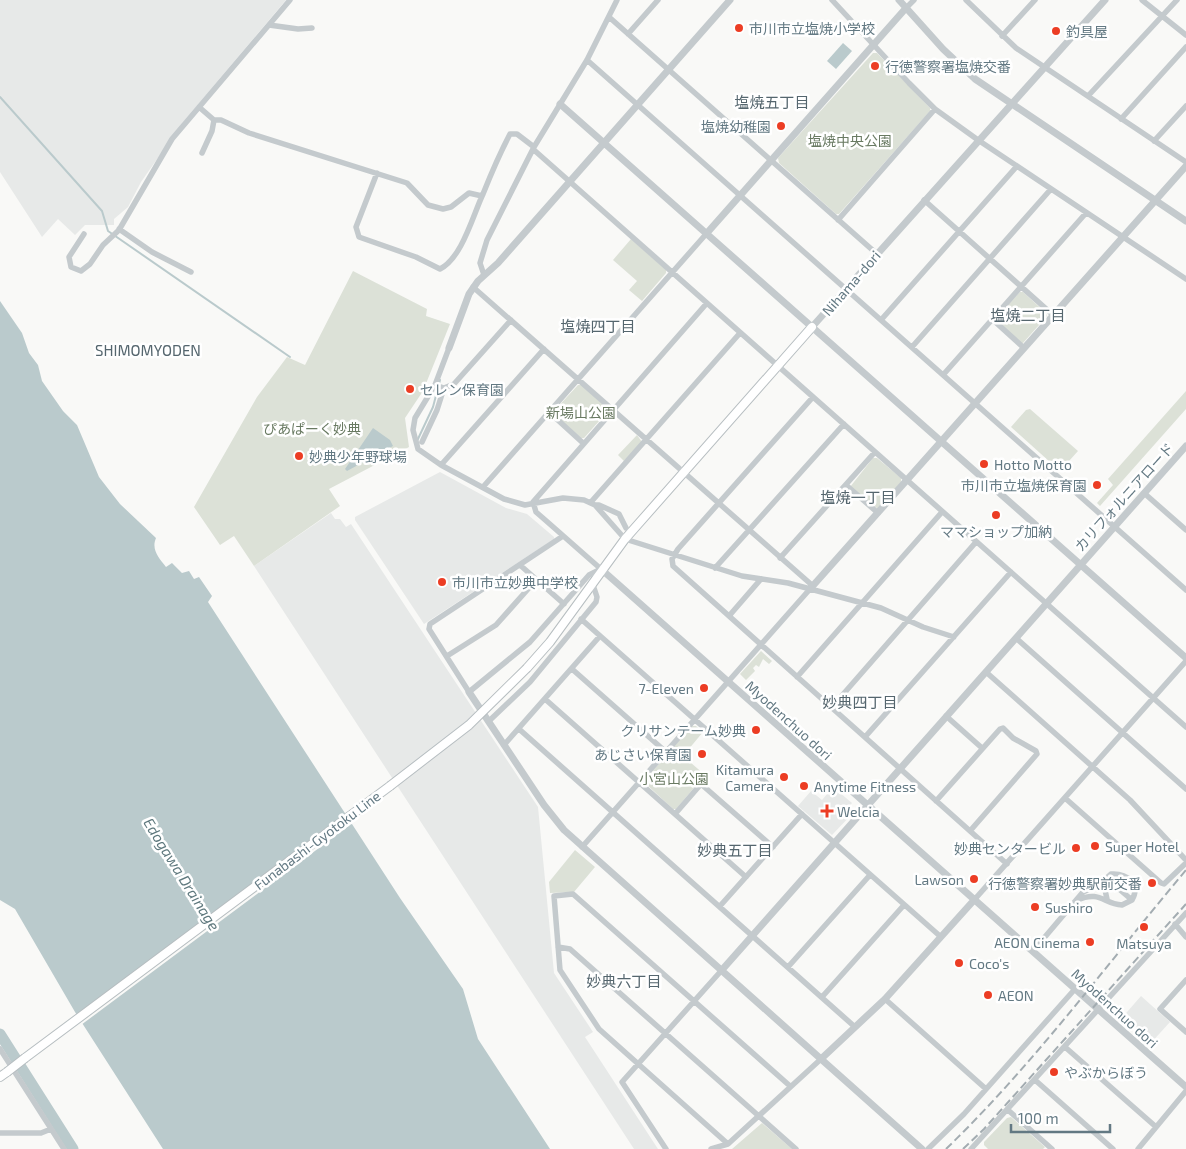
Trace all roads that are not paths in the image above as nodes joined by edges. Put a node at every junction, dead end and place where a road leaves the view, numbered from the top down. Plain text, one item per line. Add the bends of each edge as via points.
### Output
1 (290, 0) edge
2 (617, 0) edge
3 (658, 0) edge
4 (730, 0) edge
5 (832, 0) edge
6 (899, 0) edge
7 (914, 0) edge
8 (1035, 0) edge
9 (1105, 0) edge
10 (1142, 0) edge
11 (1177, 0) edge
12 (970, 2) edge
13 (906, 8) junction
14 (1162, 16) junction
15 (609, 17) junction
16 (269, 25) junction
17 (312, 28) dead end
18 (628, 34) junction
19 (1186, 34) edge
20 (1002, 36) junction
21 (874, 45) junction
22 (1186, 48) edge
23 (587, 60) junction
24 (1043, 67) junction
25 (668, 70) junction
26 (1088, 96) junction
27 (560, 104) junction
28 (1010, 104) junction
29 (638, 105) junction
30 (1186, 106) edge
31 (199, 107) junction
32 (935, 109) junction
33 (1121, 119) junction
34 (214, 120) junction
35 (978, 140) junction
36 (1154, 141) junction
37 (604, 142) junction
38 (534, 149) junction
39 (202, 153) dead end
40 (771, 161) junction
41 (1186, 162) edge
42 (1017, 166) junction
43 (1186, 166) edge
44 (377, 173) junction
45 (570, 181) junction
46 (1051, 189) junction
47 (740, 195) junction
48 (482, 196) junction
49 (924, 200) junction
50 (1155, 200) junction
51 (1086, 213) junction
52 (838, 220) junction
53 (1186, 221) edge
54 (119, 230) junction
55 (959, 232) junction
56 (706, 233) junction
57 (84, 234) dead end
58 (1122, 237) junction
59 (877, 254) junction
60 (990, 259) junction
61 (191, 272) dead end
62 (672, 272) junction
63 (484, 275) junction
64 (1186, 279) edge
65 (1021, 286) junction
66 (473, 287) junction
67 (846, 289) junction
68 (707, 303) junction
69 (1053, 315) junction
70 (992, 319) junction
71 (511, 320) junction
72 (881, 320) junction
73 (812, 327) junction
74 (740, 333) junction
75 (912, 347) junction
76 (449, 348) joint
77 (1024, 348) junction
78 (544, 349) junction
79 (778, 366) junction
80 (943, 374) junction
81 (578, 379) junction
82 (435, 385) junction
83 (444, 388) junction
84 (813, 397) junction
85 (975, 403) junction
86 (612, 409) junction
87 (549, 412) junction
88 (844, 424) junction
89 (646, 439) junction
90 (422, 442) dead end
91 (941, 442) junction
92 (583, 443) junction
93 (1186, 446) edge
94 (875, 452) junction
95 (441, 465) junction
96 (683, 473) junction
97 (907, 480) junction
98 (846, 485) junction
99 (482, 487) junction
100 (1144, 493) junction
101 (593, 504) junction
102 (718, 504) junction
103 (532, 505) junction
104 (942, 512) junction
105 (878, 513) junction
106 (1114, 527) junction
107 (626, 528) dead end
108 (1186, 530) edge
109 (750, 531) junction
110 (563, 536) junction
111 (625, 539) junction
112 (976, 542) junction
113 (674, 555) junction
114 (780, 558) junction
115 (520, 565) junction
116 (1081, 565) junction
117 (715, 568) junction
118 (601, 569) junction
119 (1011, 572) junction
120 (536, 580) junction
121 (761, 580) junction
122 (592, 582) junction
123 (812, 588) junction
124 (1186, 590) edge
125 (564, 604) junction
126 (862, 604) junction
127 (1046, 604) junction
128 (729, 616) junction
129 (909, 618) junction
130 (581, 619) junction
131 (600, 636) junction
132 (954, 637) junction
133 (1016, 638) junction
134 (760, 645) junction
135 (448, 656) junction
136 (1186, 659) edge
137 (572, 669) junction
138 (986, 672) junction
139 (797, 677) junction
140 (728, 682) junction
141 (469, 692) junction
142 (1153, 698) junction
143 (545, 699) junction
144 (832, 707) junction
145 (946, 716) junction
146 (694, 720) junction
147 (489, 722) junction
148 (1186, 727) edge
149 (519, 729) junction
150 (1123, 732) junction
151 (865, 737) junction
152 (504, 745) junction
153 (982, 748) junction
154 (666, 752) junction
155 (1092, 766) junction
156 (900, 769) junction
157 (639, 782) junction
158 (1186, 789) edge
159 (1065, 798) junction
160 (936, 801) junction
161 (868, 806) junction
162 (613, 812) junction
163 (675, 814) junction
164 (802, 814) junction
165 (970, 831) junction
166 (834, 843) junction
167 (582, 847) junction
168 (773, 847) junction
169 (1186, 861) edge
170 (1007, 864) junction
171 (870, 875) junction
172 (746, 877) junction
173 (1105, 879) junction
174 (974, 899) junction
175 (1107, 899) junction
176 (1077, 900) junction
177 (1132, 900) junction
178 (904, 905) junction
179 (720, 906) junction
180 (1186, 913) edge
181 (1175, 924) junction
182 (752, 936) junction
183 (1186, 937) edge
184 (941, 938) junction
185 (558, 947) junction
186 (1033, 951) junction
187 (788, 968) junction
188 (721, 971) junction
189 (1186, 980) edge
190 (1076, 989) junction
191 (822, 997) junction
192 (885, 999) junction
193 (694, 1002) junction
194 (1098, 1009) junction
195 (855, 1027) junction
196 (1186, 1032) edge
197 (666, 1034) junction
198 (1065, 1047) junction
199 (0, 1049) edge
200 (821, 1058) junction
201 (638, 1064) junction
202 (0, 1077) edge
203 (1035, 1080) junction
204 (790, 1086) junction
205 (1186, 1087) edge
206 (986, 1089) junction
207 (1186, 1091) edge
208 (1008, 1110) junction
209 (758, 1116) junction
210 (1155, 1126) junction
211 (51, 1129) junction
212 (0, 1133) edge
213 (977, 1143) junction
214 (728, 1144) junction
215 (64, 1149) edge
216 (666, 1149) edge
217 (711, 1149) edge
218 (796, 1149) edge
219 (922, 1149) edge
220 (928, 1149) edge
221 (971, 1149) edge
222 (983, 1149) edge
223 (1052, 1149) edge
224 (1113, 1149) edge
225 (1138, 1149) edge

1 - 16 street
2 - 15 street
3 - 18 street
4 - 25 street
5 - 21 street
6 - 13 street
7 - 13 street
8 - 20 street
9 - 24 street, Nihama-dori
10 - 14 street
11 - 14 street
12 - 20 street
13 - 21 street
13 - 28 street via 964,70
14 - 19 street
14 - 26 street
15 - 18 street
15 - 23 street
16 - 17 street
16 - 31 street
18 - 25 street
20 - 24 street
21 - 32 street
21 - 40 street
22 - 33 street
23 - 27 street
23 - 29 street
24 - 26 street
24 - 28 street, Nihama-dori
25 - 29 street
25 - 40 street
26 - 33 street
27 - 37 street
27 - 38 street
28 - 35 street, Nihama-dori
28 - 50 street
29 - 37 street
29 - 47 street
30 - 36 street
31 - 34 street
31 - 54 street via 153,168
32 - 35 street
32 - 52 street
33 - 36 street
34 - 39 street
34 - 44 street
35 - 42 street
35 - 49 street, Nihama-dori
36 - 41 street
37 - 45 street
37 - 56 street
38 - 45 street
38 - 48 street via 517,134 510,134
38 - 63 street via 487,240 480,263
40 - 47 street
40 - 52 street
42 - 46 street
42 - 55 street
43 - 50 street
44 - 48 street via 407,183 428,206 443,209 469,193
44 - 48 street via 356,227 360,237 440,269 453,258
45 - 62 street
45 - 63 street
46 - 51 street
46 - 60 street
47 - 56 street
47 - 67 street
49 - 55 street
49 - 59 street, Nihama-dori
50 - 53 street
50 - 58 street
51 - 58 street
51 - 65 street
52 - 59 street
54 - 57 street via 81,271 71,267 69,257
54 - 61 street
55 - 60 street
55 - 72 street
56 - 62 street
56 - 73 street
58 - 64 street
58 - 69 street
59 - 67 street, Nihama-dori
60 - 65 street
60 - 75 street
62 - 68 street
62 - 81 street
63 - 66 street
65 - 69 street
65 - 70 street
66 - 71 street
66 - 76 street
67 - 72 street
67 - 73 street, Nihama-dori
68 - 74 street
68 - 86 street
69 - 77 street
70 - 77 street
70 - 80 street
71 - 78 street
71 - 83 street via 454,384
72 - 75 street
73 - 79 main road, Nihama-dori
73 - 91 street
74 - 79 street
74 - 89 street
75 - 80 street
76 - 82 street
77 - 85 street
78 - 81 street
78 - 95 street
79 - 84 street
79 - 96 main road, Nihama-dori
80 - 85 street
81 - 86 street
81 - 87 street
82 - 83 street
82 - 95 street via 412,430 418,449
83 - 90 street
84 - 88 street
84 - 102 street
85 - 91 street
85 - 106 street
86 - 89 street
86 - 92 street
87 - 92 street
87 - 99 street
88 - 94 street
88 - 109 street
89 - 96 street
89 - 101 street
91 - 97 street
91 - 116 street
92 - 103 street
93 - 100 street, カリフォルニアロード
94 - 97 street
94 - 98 street
95 - 99 street
96 - 102 street
96 - 111 main road, Nihama-dori
97 - 104 street
97 - 105 street
98 - 105 street
98 - 114 street
99 - 103 street via 504,499
100 - 106 street, カリフォルニアロード
100 - 108 street
101 - 103 street via 563,498
101 - 107 street via 619,514
101 - 111 street
102 - 109 street
102 - 113 street
103 - 110 street
104 - 112 street
104 - 126 street
105 - 123 street
106 - 116 street, カリフォルニアロード
106 - 124 street
109 - 114 street
109 - 117 street
110 - 115 street
110 - 118 street
111 - 113 street
111 - 118 main road, Nihama-dori
112 - 119 street
112 - 129 street
113 - 117 street
113 - 128 street via 672,562 676,570
114 - 123 street
115 - 120 street
115 - 135 street via 430,624 429,629
116 - 127 street, カリフォルニアロード
116 - 136 street
117 - 121 street
118 - 122 main road, Funabashi-Gyotoku Line
118 - 125 street via 589,575
118 - 140 street, Myodenchuo dori
119 - 127 street
119 - 132 street
120 - 125 street
120 - 135 street via 496,625
121 - 123 street
121 - 128 street
122 - 130 street via 597,599
122 - 202 main road, Funabashi-Gyotoku Line, bridge via 550,642 487,710 441,748
123 - 126 street
123 - 134 street
125 - 141 street via 530,642
126 - 129 street
126 - 139 street
127 - 133 street, カリフォルニアロード
127 - 142 street
128 - 134 street
129 - 132 street via 923,627
129 - 144 street
130 - 131 street
130 - 147 street via 530,682
131 - 137 street
131 - 146 street
132 - 151 street
133 - 138 street, カリフォルニアロード
133 - 150 street
134 - 139 street
134 - 140 street
135 - 141 street
136 - 142 street
137 - 143 street
137 - 154 street
138 - 145 street, カリフォルニアロード
138 - 155 street
139 - 144 street
140 - 146 street
140 - 161 street, Myodenchuo dori
141 - 147 street
142 - 148 street
142 - 150 street
143 - 149 street
143 - 157 street
144 - 151 street
145 - 153 street
145 - 156 street, カリフォルニアロード
146 - 154 street
146 - 164 street
147 - 152 street
149 - 152 street
149 - 162 street
150 - 155 street
150 - 158 street
151 - 156 street
152 - 167 street via 544,805
153 - 160 street
153 - 165 street via 1003,728 1037,754
154 - 157 street
155 - 159 street
155 - 169 street via 1130,800
156 - 160 street
156 - 161 street, カリフォルニアロード
157 - 162 street
157 - 163 street
159 - 169 street via 1161,883 1169,882
159 - 170 street
160 - 165 street
161 - 166 street, カリフォルニアロード
161 - 174 street, Myodenchuo dori
162 - 167 street
162 - 179 street
163 - 168 street via 701,784
163 - 172 street
164 - 166 street
164 - 168 street
165 - 170 street
166 - 171 street
166 - 182 street, カリフォルニアロード
167 - 188 street
168 - 172 street
170 - 174 street
171 - 178 street
171 - 187 street
172 - 179 street
173 - 175 street
173 - 176 street
173 - 177 street
173 - 177 street via 1111,874 1121,874 1130,879 1135,889
174 - 184 street
174 - 186 street, Myodenchuo dori
175 - 176 street via 1093,896
175 - 177 street via 1117,905 1128,904
176 - 186 street
178 - 184 street
178 - 191 street
179 - 182 street
180 - 181 street
181 - 183 street
181 - 194 street
182 - 187 street
182 - 188 street, カリフォルニアロード
184 - 192 street
185 - 193 street via 554,896 573,894
185 - 197 street via 570,949
185 - 201 street via 560,970 599,1029
186 - 190 street, Myodenchuo dori
187 - 191 street
188 - 193 street
188 - 200 street
189 - 196 street via 1160,1009
190 - 194 street, Myodenchuo dori
190 - 206 street
191 - 195 street
192 - 195 street
192 - 206 street
193 - 197 street
193 - 204 street
194 - 198 street
194 - 205 street, Myodenchuo dori
195 - 200 street
197 - 201 street
197 - 209 street
198 - 203 street
198 - 210 street
199 - 211 street
200 - 204 street
200 - 219 street
201 - 214 street
201 - 216 street via 622,1082
203 - 208 street
203 - 224 street
204 - 209 street
206 - 220 street
207 - 210 street
208 - 213 street
208 - 223 street
209 - 214 street
209 - 218 street
210 - 225 street
211 - 212 street via 41,1133
211 - 215 street
213 - 221 street
213 - 222 street
214 - 217 street

